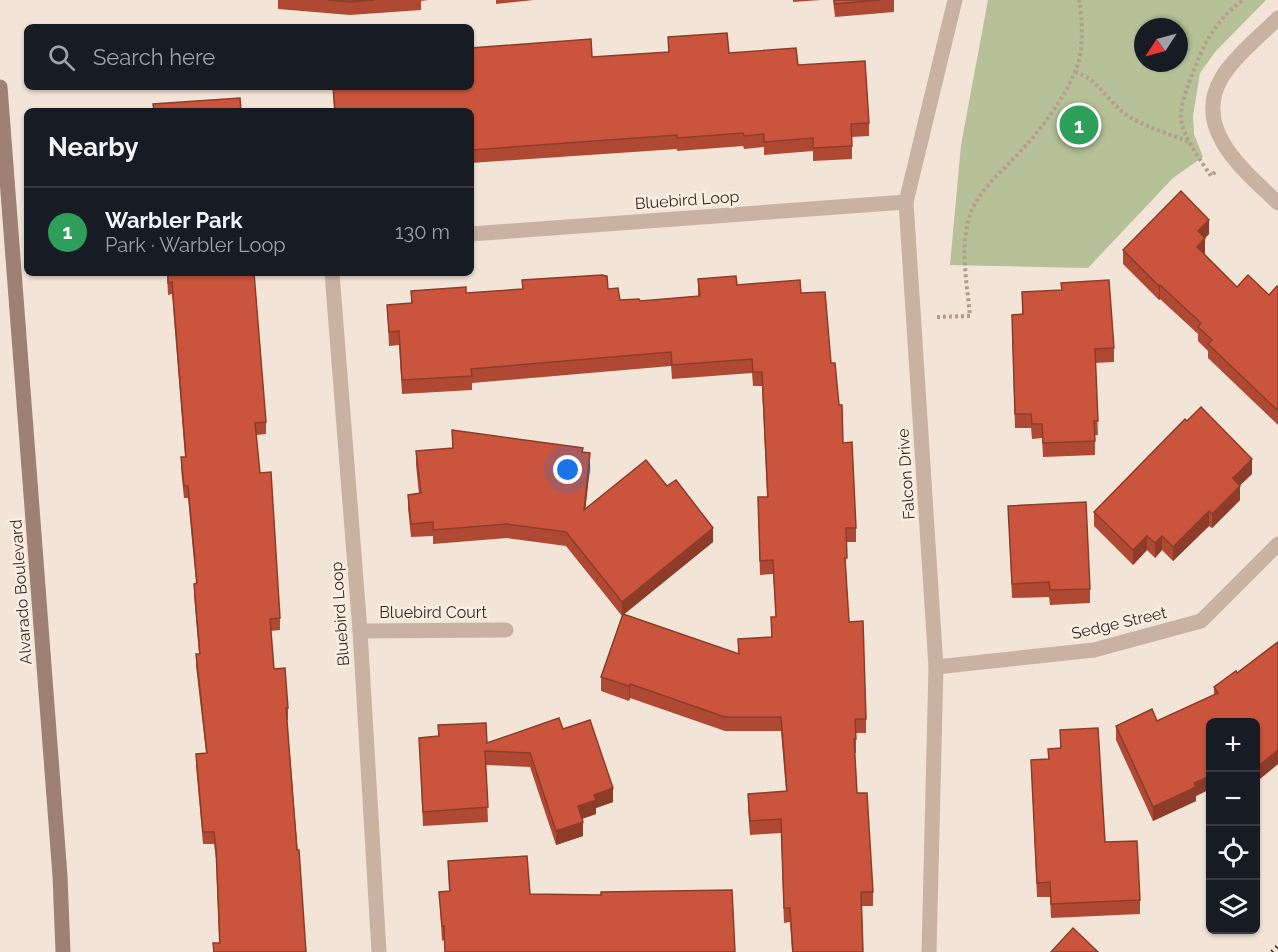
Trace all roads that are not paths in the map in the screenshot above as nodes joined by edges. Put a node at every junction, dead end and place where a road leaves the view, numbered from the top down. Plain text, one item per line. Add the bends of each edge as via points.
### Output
1 (955, 0) edge
2 (1278, 18) edge
3 (0, 87) edge
4 (906, 202) junction
5 (1278, 203) edge
6 (474, 234) edge
7 (332, 276) edge
8 (1278, 544) edge
9 (506, 630) dead end
10 (360, 631) junction
11 (936, 667) junction
12 (63, 952) edge
13 (379, 952) edge
14 (929, 952) edge

1 - 4 street, Falcon Drive
2 - 5 street via 1220,80 1213,104 1215,128 1230,156
3 - 12 main road, Alvarado Boulevard
4 - 6 street, Bluebird Loop
4 - 11 street, Falcon Drive
7 - 10 street, Bluebird Loop
8 - 11 street, Sedge Street via 1201,621 1094,650
9 - 10 street, Bluebird Court
10 - 13 street, Bluebird Loop
11 - 14 street, Falcon Drive

